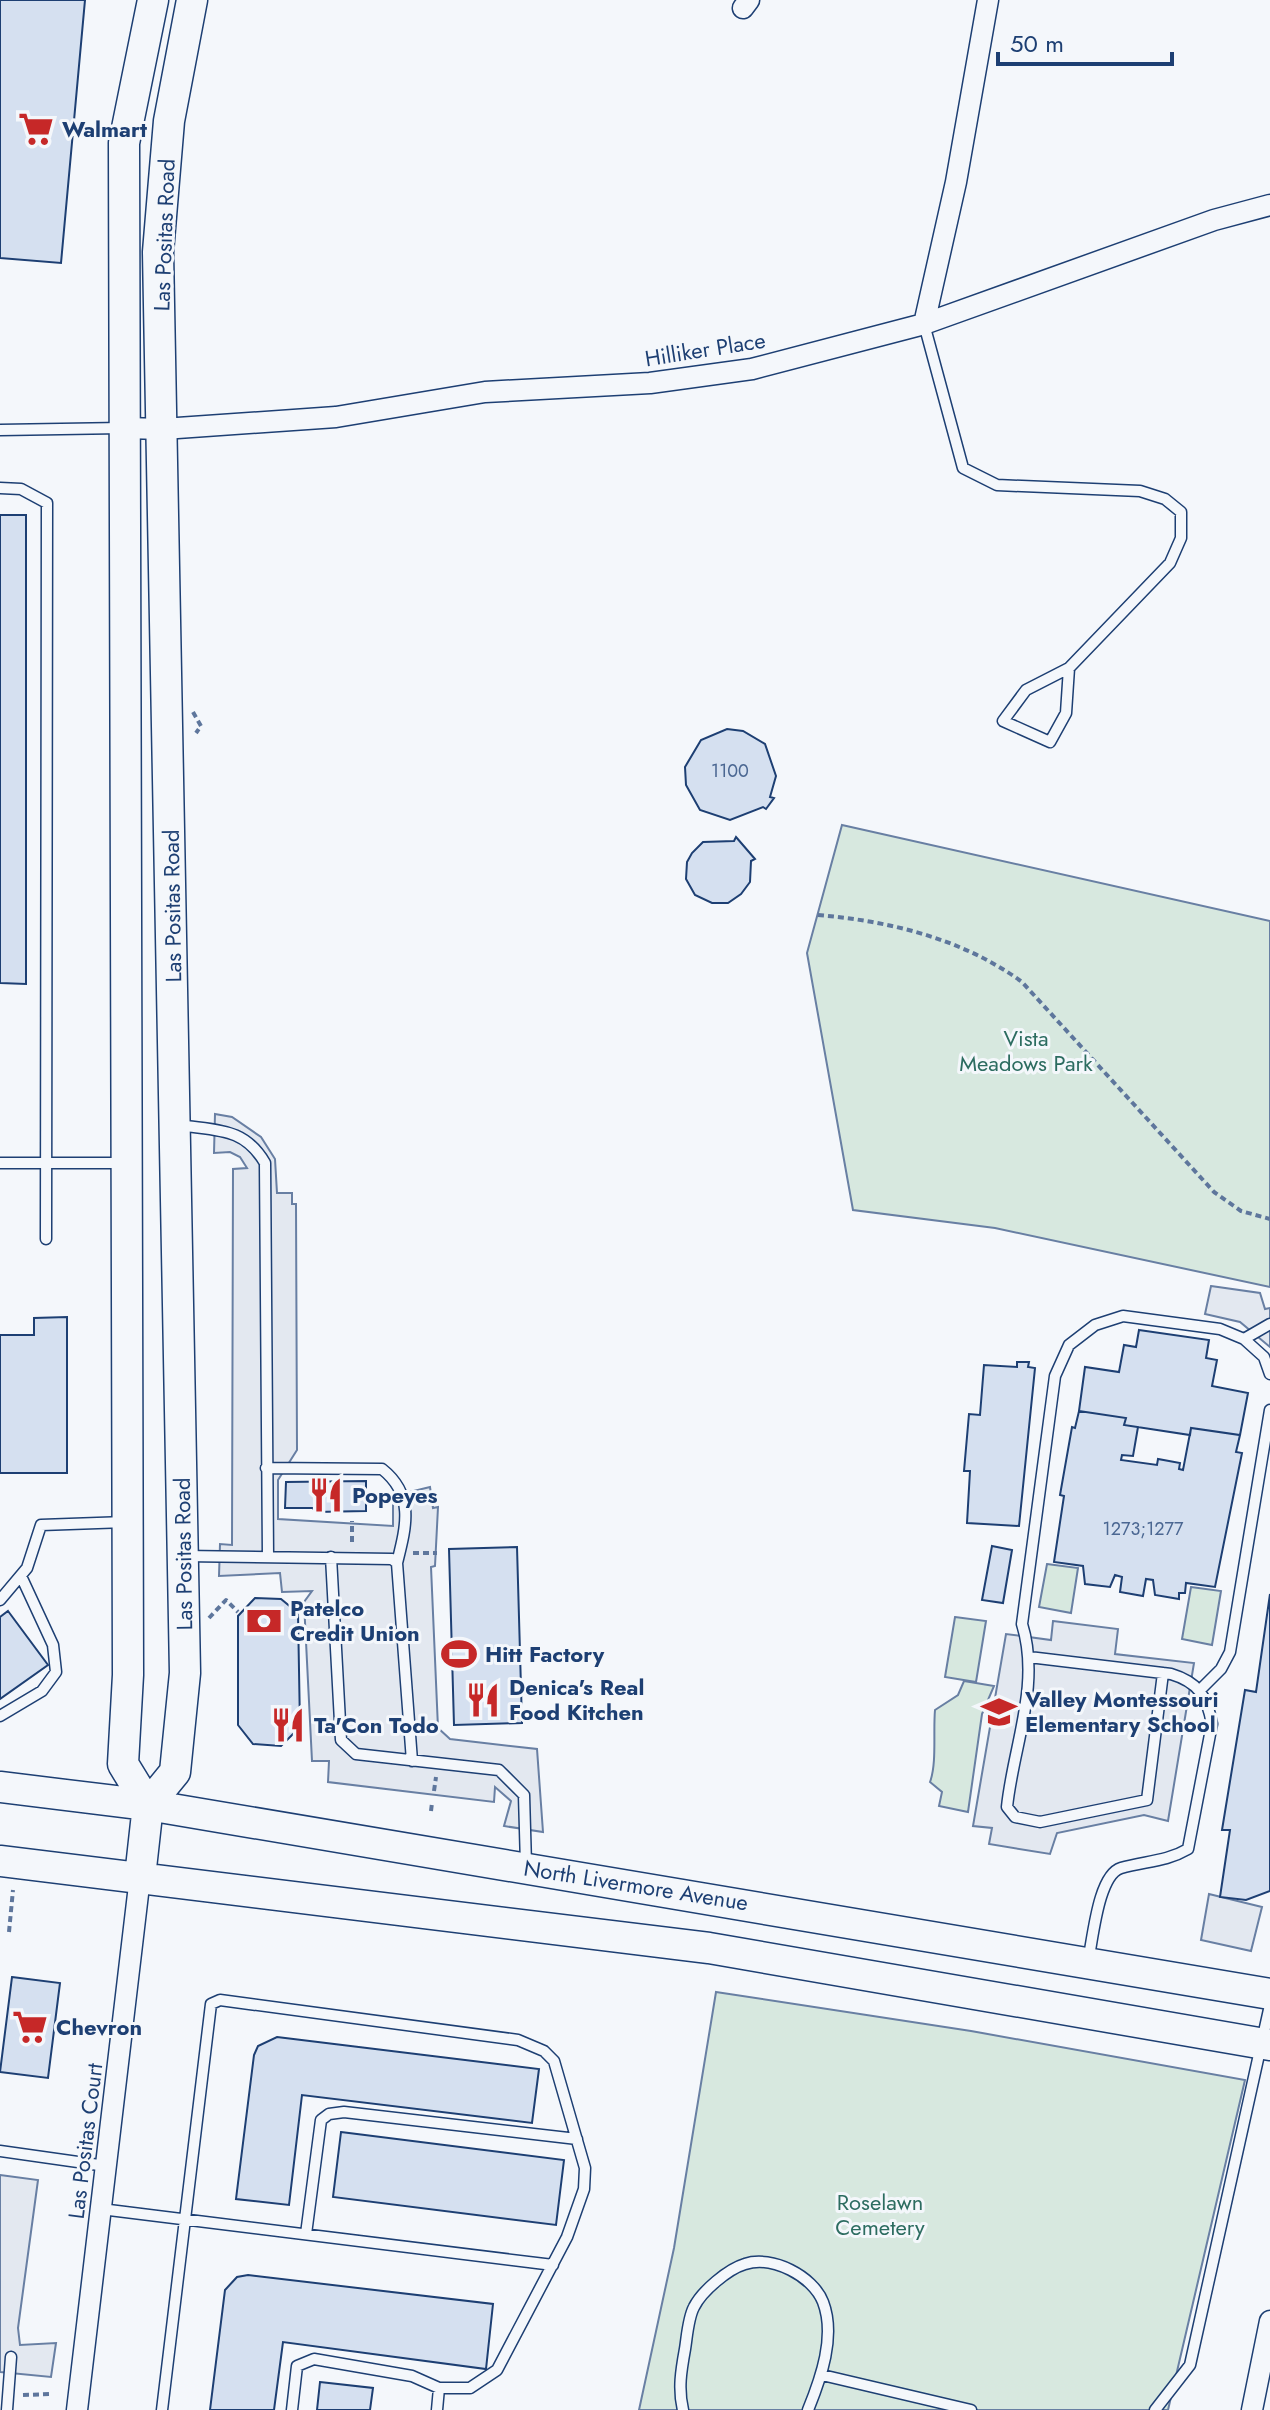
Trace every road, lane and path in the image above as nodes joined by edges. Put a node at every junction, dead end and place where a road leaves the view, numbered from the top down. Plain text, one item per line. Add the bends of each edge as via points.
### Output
1 (153, 0) edge
2 (192, 0) edge
3 (988, 0) edge
4 (1270, 205) edge
5 (924, 324) junction
6 (124, 428) junction
7 (163, 429) junction
8 (0, 430) edge
9 (0, 488) edge
10 (1069, 668) junction
11 (818, 915) dead end
12 (176, 1124) junction
13 (46, 1162) junction
14 (0, 1163) edge
15 (126, 1163) junction
16 (1270, 1219) edge
17 (46, 1239) dead end
18 (1270, 1324) edge
19 (1244, 1339) junction
20 (1270, 1374) edge
21 (1270, 1410) edge
22 (266, 1468) junction
23 (128, 1522) junction
24 (183, 1556) junction
25 (268, 1557) junction
26 (331, 1557) junction
27 (397, 1563) junction
28 (21, 1576) junction
29 (0, 1600) edge
30 (238, 1612) dead end
31 (208, 1620) dead end
32 (1029, 1657) junction
33 (1163, 1673) junction
34 (1200, 1690) junction
35 (0, 1716) edge
36 (412, 1761) junction
37 (0, 1787) edge
38 (432, 1803) dead end
39 (148, 1805) junction
40 (431, 1811) dead end
41 (0, 1861) edge
42 (526, 1867) junction
43 (140, 1877) junction
44 (13, 1890) dead end
45 (9, 1932) dead end
46 (1088, 1962) junction
47 (1270, 1994) edge
48 (1270, 2005) edge
49 (1266, 2044) edge
50 (577, 2139) junction
51 (0, 2151) edge
52 (106, 2166) junction
53 (101, 2209) junction
54 (185, 2218) junction
55 (306, 2234) junction
56 (553, 2265) junction
57 (1270, 2321) edge
58 (11, 2357) dead end
59 (822, 2375) junction
60 (439, 2388) junction
61 (52, 2394) dead end
62 (13, 2395) dead end
63 (7, 2410) edge
64 (77, 2410) edge
65 (162, 2410) edge
66 (292, 2410) edge
67 (437, 2410) edge
68 (683, 2410) edge
69 (808, 2410) edge
70 (971, 2410) edge
71 (1155, 2410) edge
72 (1252, 2410) edge

1 - 6 main road, Las Positas Road via 124,143
2 - 7 main road, Las Positas Road via 169,121 158,252
3 - 5 street
4 - 5 street, Hilliker Place via 1214,220
5 - 7 street, Hilliker Place via 752,369 650,383 485,392 336,417
5 - 10 lane via 963,468 997,485 1140,491 1165,499 1181,512 1181,538 1170,563
6 - 7 street, Hilliker Place
6 - 8 lane
6 - 15 main road, Las Positas Road
7 - 12 main road, Las Positas Road
9 - 13 lane via 21,489 47,503
10 - 10 lane via 1026,690 1003,721 1050,742 1066,713
11 - 16 path via 898,928 991,960 1040,1000 1214,1192 1241,1211
12 - 22 lane via 241,1135 265,1163
12 - 24 main road, Las Positas Road
13 - 14 lane
13 - 15 lane
13 - 17 lane
15 - 23 main road, Las Positas Road
18 - 19 lane
19 - 20 lane via 1264,1357
19 - 32 lane via 1220,1329 1123,1316 1095,1325 1069,1345 1055,1376 1022,1624
21 - 34 lane via 1230,1652
22 - 25 lane
22 - 27 lane via 382,1469 395,1480 408,1518
23 - 28 lane via 41,1525
23 - 39 main road, Las Positas Road via 123,1764
24 - 25 lane
24 - 39 main road, Las Positas Road via 185,1673 175,1772
25 - 26 lane
26 - 27 lane
26 - 36 lane via 341,1740 356,1754
27 - 36 lane
28 - 29 lane
28 - 35 lane via 53,1645 56,1672 42,1691
30 - 31 path via 226,1600
32 - 33 lane
32 - 33 lane via 1020,1749 1007,1807 1015,1817 1040,1822 1147,1800
33 - 34 lane via 1188,1679
34 - 46 lane via 1209,1703 1212,1724 1188,1849 1116,1869 1104,1884
36 - 42 lane via 499,1770 518,1787 524,1795
37 - 39 main road, North Livermore Avenue
38 - 40 path
39 - 42 main road, North Livermore Avenue
39 - 43 main road
41 - 43 main road
42 - 46 main road, North Livermore Avenue
43 - 49 main road via 709,1948
43 - 52 street, Las Positas Court
44 - 45 path
46 - 47 main road, North Livermore Avenue
48 - 49 lane
49 - 71 lane via 1190,2365
50 - 54 lane via 554,2061 518,2040 220,2000 211,2004
50 - 55 lane via 329,2114 321,2120
50 - 56 lane via 584,2189
51 - 52 lane
52 - 53 street, Las Positas Court
53 - 54 lane
53 - 64 street, Las Positas Court
54 - 55 lane
54 - 65 lane
55 - 56 lane
56 - 60 lane via 497,2370 470,2388
57 - 72 street
58 - 63 lane
59 - 68 lane via 827,2336 822,2301 804,2278 779,2265 746,2263 718,2280 694,2307 678,2392
59 - 69 lane
59 - 70 lane
60 - 66 lane via 412,2376 314,2359 297,2366
60 - 67 lane
61 - 62 path

